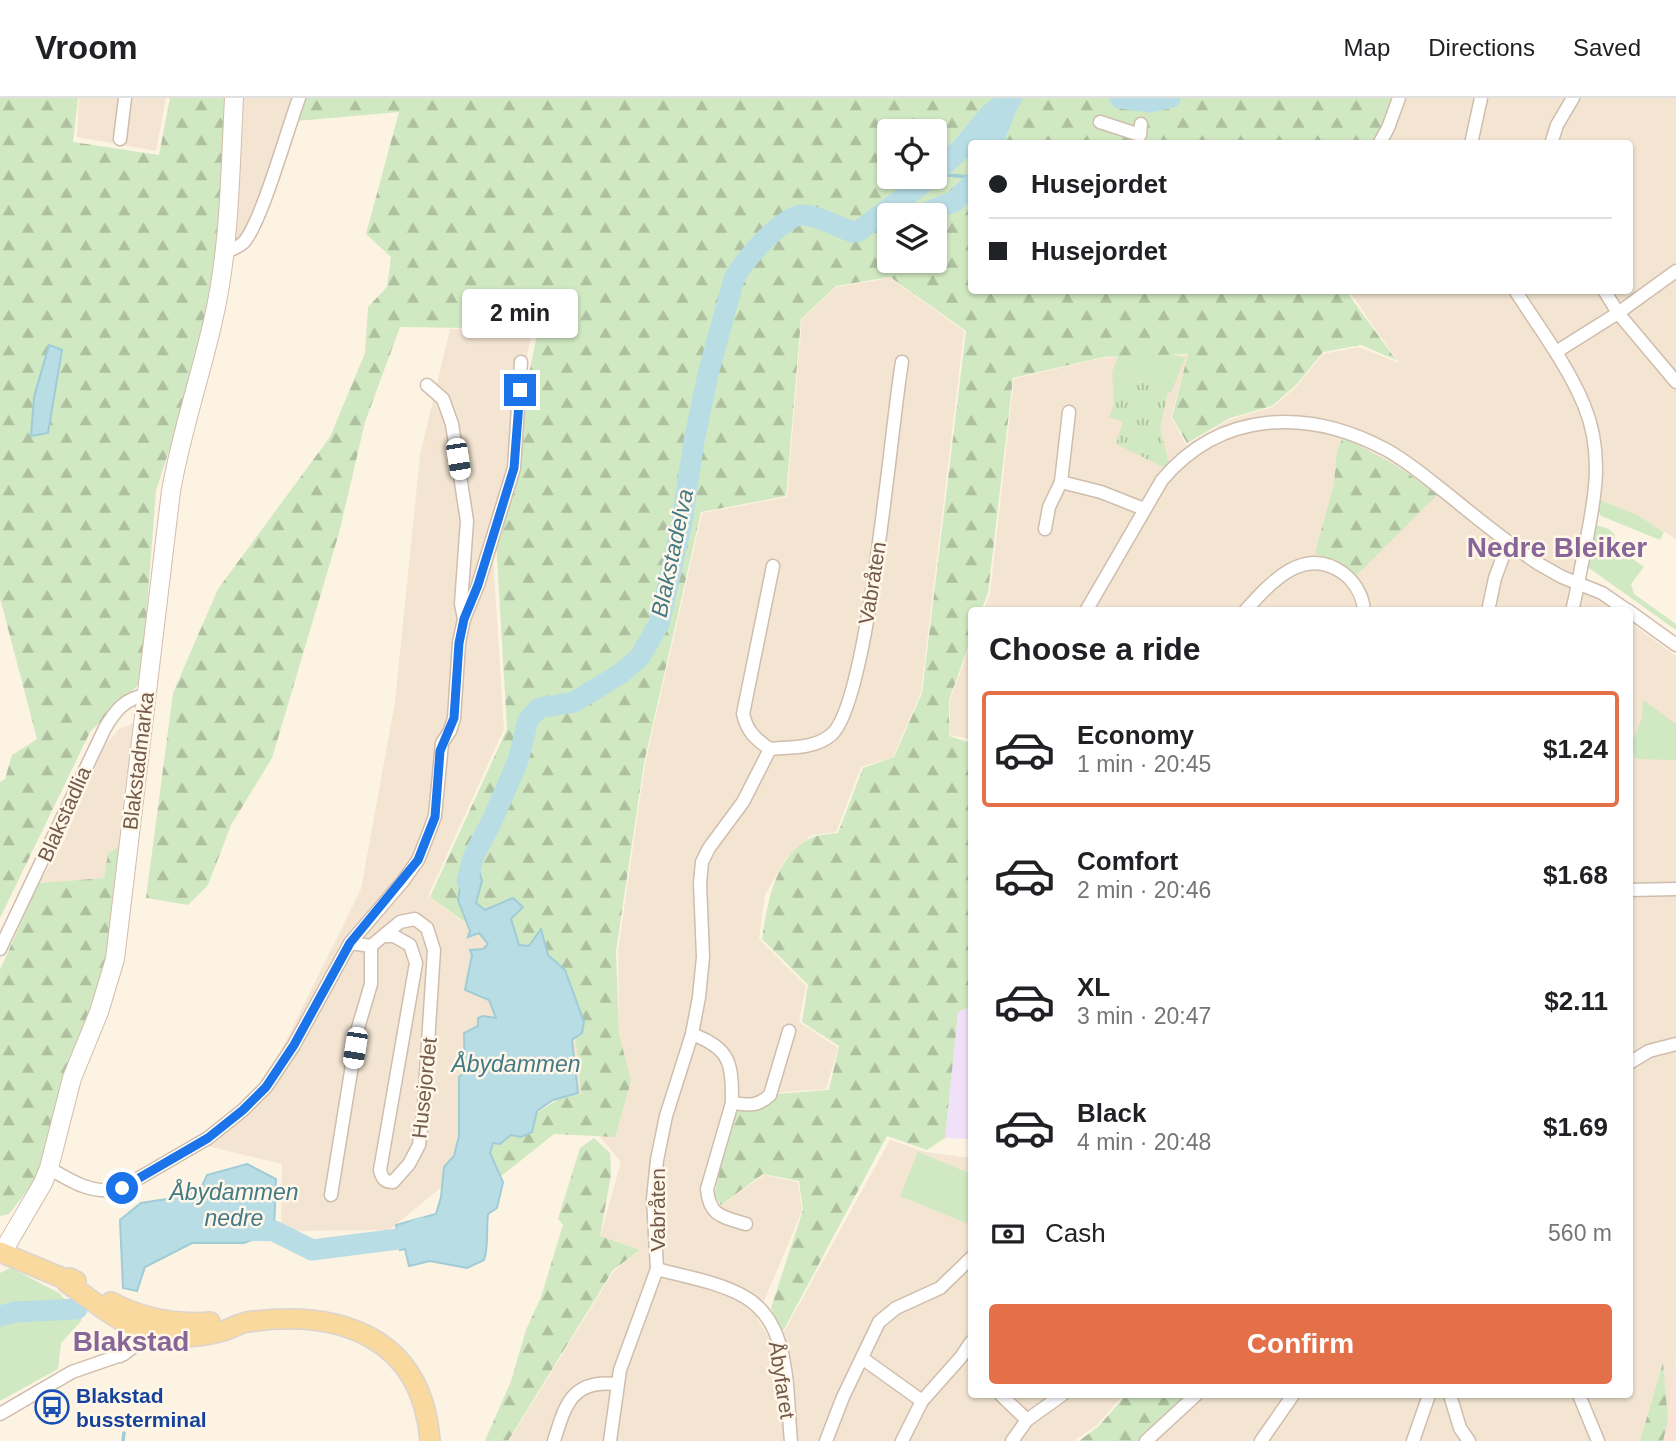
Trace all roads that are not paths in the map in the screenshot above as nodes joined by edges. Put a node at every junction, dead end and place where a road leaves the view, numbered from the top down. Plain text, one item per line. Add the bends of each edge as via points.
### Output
1 (125, 98) edge
2 (234, 98) edge
3 (299, 98) edge
4 (1399, 98) edge
5 (1481, 98) edge
6 (1573, 98) edge
7 (1100, 122) dead end
8 (1140, 134) edge
9 (120, 139) dead end
10 (1381, 140) edge
11 (1472, 140) edge
12 (1552, 140) edge
13 (223, 253) junction
14 (1676, 271) edge
15 (1518, 294) edge
16 (1606, 294) edge
17 (1618, 313) junction
18 (1556, 352) junction
19 (521, 362) dead end
20 (902, 362) dead end
21 (1676, 382) edge
22 (427, 385) dead end
23 (1069, 412) dead end
24 (1061, 482) junction
25 (1144, 509) junction
26 (1045, 529) dead end
27 (1508, 543) junction
28 (773, 566) dead end
29 (1579, 583) junction
30 (1088, 607) edge
31 (1249, 607) edge
32 (1363, 607) edge
33 (1489, 607) edge
34 (1573, 607) edge
35 (1623, 607) edge
36 (1633, 614) edge
37 (464, 619) junction
38 (1676, 645) edge
39 (146, 695) junction
40 (770, 749) junction
41 (1676, 889) edge
42 (1633, 890) edge
43 (384, 936) junction
44 (350, 943) junction
45 (371, 946) junction
46 (0, 949) edge
47 (789, 1031) dead end
48 (692, 1034) junction
49 (1676, 1044) edge
50 (1633, 1061) edge
51 (732, 1102) junction
52 (49, 1168) junction
53 (331, 1195) dead end
54 (746, 1224) dead end
55 (1, 1252) edge
56 (968, 1261) edge
57 (657, 1269) junction
58 (138, 1325) junction
59 (968, 1346) edge
60 (961, 1357) junction
61 (862, 1358) junction
62 (968, 1364) edge
63 (616, 1384) junction
64 (1004, 1398) edge
65 (1058, 1398) edge
66 (1193, 1398) edge
67 (1291, 1398) edge
68 (1428, 1398) edge
69 (1451, 1398) edge
70 (1580, 1398) edge
71 (922, 1401) junction
72 (0, 1414) edge
73 (1027, 1420) junction
74 (430, 1441) edge
75 (554, 1441) edge
76 (610, 1441) edge
77 (791, 1441) edge
78 (826, 1441) edge
79 (902, 1441) edge
80 (1012, 1441) edge
81 (1146, 1441) edge
82 (1261, 1441) edge
83 (1413, 1441) edge
84 (1469, 1441) edge
85 (1598, 1441) edge

1 - 9 street
2 - 13 main road, Blakstadmarka
3 - 13 street via 256,222 244,242
4 - 10 street
5 - 11 street
6 - 12 street
7 - 8 street
13 - 39 main road, Blakstadmarka via 213,321 177,453
14 - 17 street
15 - 18 street
16 - 17 street
17 - 18 street
17 - 21 street
18 - 29 street via 1584,406 1597,457 1596,491
19 - 37 street via 514,468
20 - 40 street, Vabråten via 869,613 844,715 831,735 813,745
22 - 37 street via 443,399 448,411 465,498
23 - 24 street
24 - 25 street
24 - 26 street
25 - 27 street via 1168,472 1197,447 1247,426 1295,421 1355,435 1387,450
25 - 30 street
27 - 29 street via 1547,569
27 - 33 street
28 - 40 street via 743,714 753,737
29 - 34 street
29 - 35 street
31 - 32 street via 1278,579 1311,561 1347,576 1360,593
36 - 38 street
37 - 44 street via 454,718 442,743 435,817 418,860
39 - 46 street, Blakstadlia via 126,702 105,727
39 - 52 main road, Blakstadmarka via 115,960 72,1078
40 - 48 street, Vabråten via 743,802 702,862 703,957
41 - 42 street
43 - 43 street, Husejordet via 400,922 415,919 427,928 434,950 419,1145 393,1182 387,1182 380,1170 416,963 410,945
43 - 45 street, Husejordet
44 - 45 street
44 - 52 street via 266,1087 208,1138 110,1191 96,1191
45 - 53 street via 371,984 358,1028
47 - 51 street via 770,1095 753,1106
48 - 51 street via 723,1050
48 - 57 street, Vabråten via 657,1160 653,1199
49 - 50 street
51 - 54 street via 708,1203 723,1217
52 - 55 main road, Blakstadmarka
55 - 58 main road via 71,1278 130,1312
56 - 61 street, Åbyfaret via 940,1288 890,1311 879,1322
57 - 63 street, Vabråten
57 - 77 street, Åbyfaret via 726,1288 746,1298 772,1324 780,1345
58 - 72 street via 120,1356 72,1372
58 - 74 main road via 307,1318 346,1326 388,1350 411,1377 423,1403
59 - 60 street
60 - 62 street
60 - 71 street
61 - 71 street
61 - 78 street, Åbyfaret
63 - 75 street via 574,1394 565,1405
63 - 76 street, Vabråten
64 - 73 street
65 - 73 street
66 - 81 street
67 - 82 street
68 - 83 street
69 - 84 street via 1460,1429
70 - 85 street
71 - 79 street
73 - 80 street

